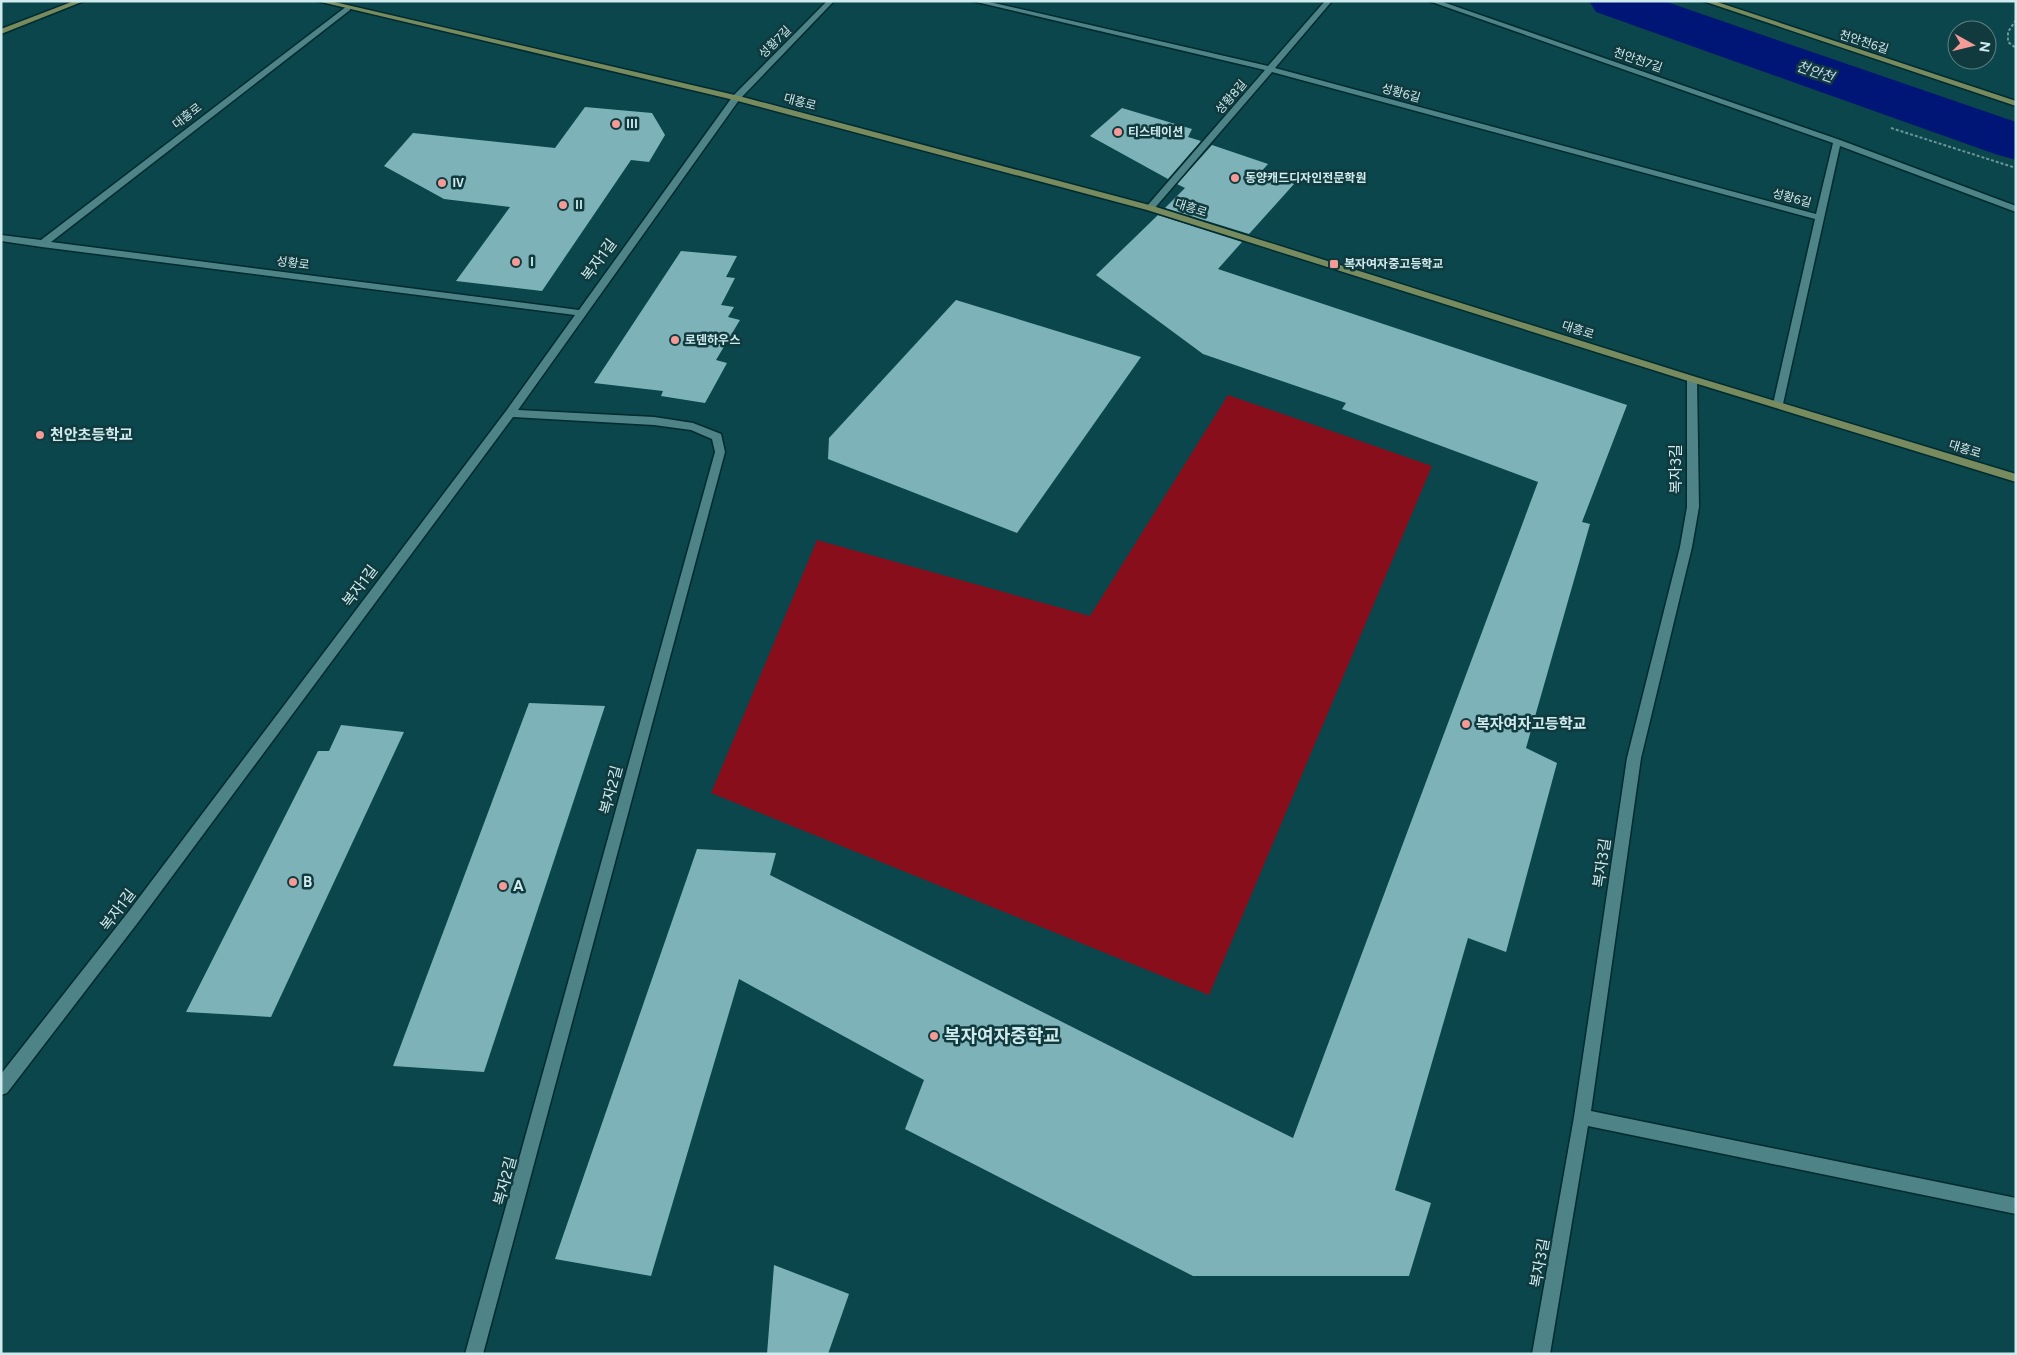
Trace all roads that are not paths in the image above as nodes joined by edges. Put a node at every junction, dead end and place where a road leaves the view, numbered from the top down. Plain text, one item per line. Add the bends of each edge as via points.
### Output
1 (81, 1) edge
2 (320, 1) edge
3 (831, 1) edge
4 (975, 1) edge
5 (1329, 1) edge
6 (1432, 1) edge
7 (1706, 1) edge
8 (347, 8) junction
9 (1, 32) edge
10 (1270, 69) junction
11 (736, 98) junction
12 (2016, 104) edge
13 (1837, 142) junction
14 (1150, 208) junction
15 (2016, 209) edge
16 (1819, 217) junction
17 (1, 238) edge
18 (42, 244) junction
19 (581, 313) junction
20 (1692, 379) junction
21 (1778, 404) junction
22 (510, 413) junction
23 (2016, 478) edge
24 (1, 1087) edge
25 (1582, 1117) junction
26 (2016, 1206) edge
27 (474, 1354) edge
28 (1541, 1354) edge

1 - 9 street
2 - 8 street, 대흥로
3 - 11 street, 성황7길
4 - 10 street, 성황6길
5 - 10 street, 성황8길
6 - 13 street, 천안천7길
7 - 12 street, 천안천6길
8 - 11 street, 대흥로
8 - 18 street, 대흥로
10 - 14 street, 성황8길
10 - 16 street, 성황6길
11 - 14 street, 대흥로
11 - 19 street, 복자1길
13 - 15 street, 천안천7길
13 - 16 street
14 - 20 street, 대흥로
16 - 21 street
17 - 18 street, 성황로
18 - 19 street, 성황로
19 - 22 street, 복자1길
20 - 21 street, 대흥로
20 - 25 street, 복자3길 via 1693,507 1634,758
21 - 23 street, 대흥로
22 - 24 street, 복자1길 via 140,908
22 - 27 street, 복자2길 via 654,421 693,427 717,437 720,452
25 - 26 street
25 - 28 street, 복자3길

